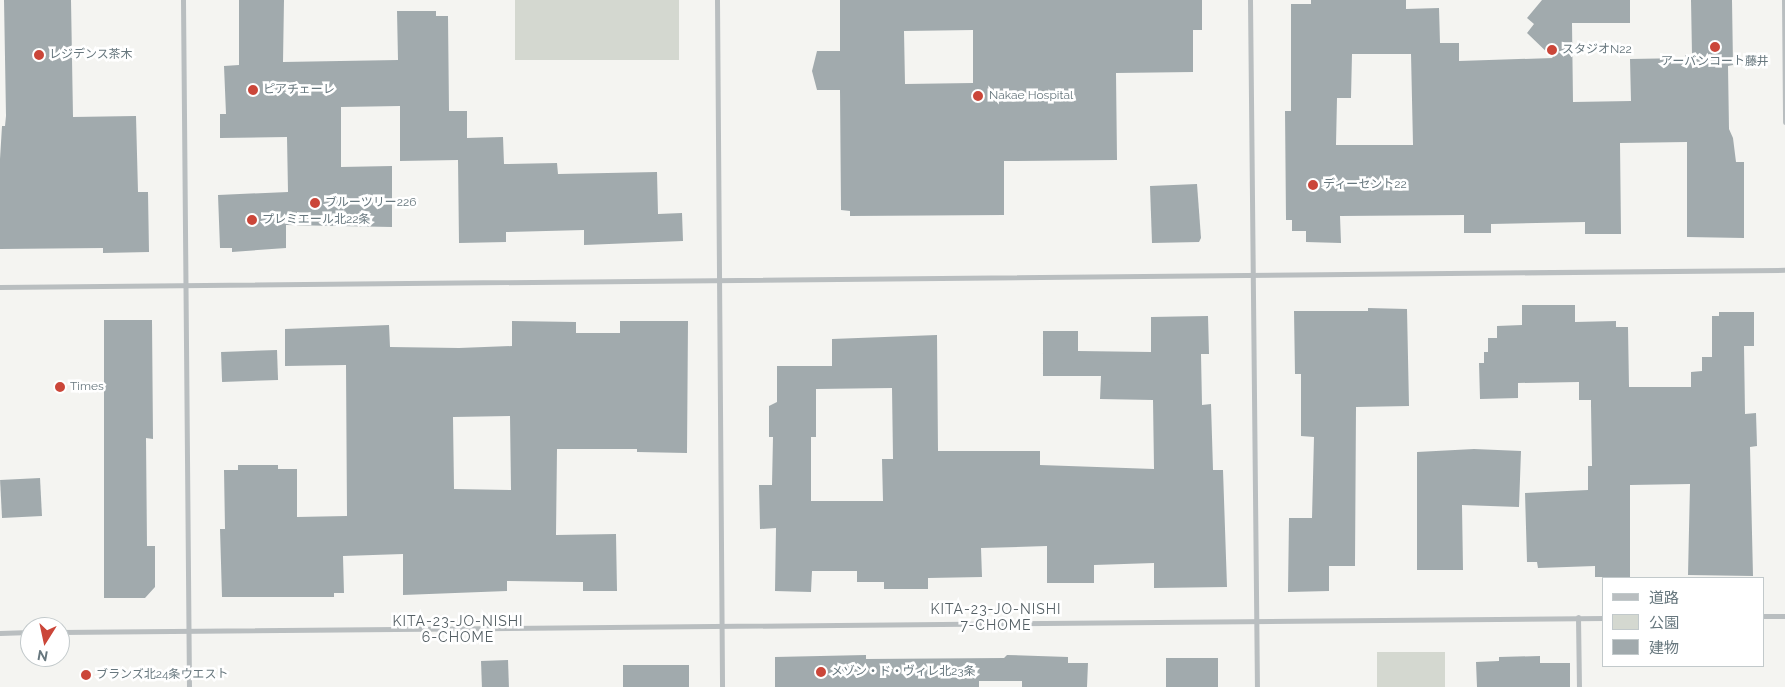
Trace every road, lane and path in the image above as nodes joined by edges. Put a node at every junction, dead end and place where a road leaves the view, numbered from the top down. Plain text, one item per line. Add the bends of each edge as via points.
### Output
1 (183, 0) edge
2 (717, 0) edge
3 (1250, 0) edge
4 (1784, 0) edge
5 (1785, 122) edge
6 (1785, 270) edge
7 (1253, 275) junction
8 (718, 280) junction
9 (185, 285) junction
10 (0, 287) edge
11 (1765, 616) edge
12 (1785, 616) edge
13 (1578, 617) junction
14 (1602, 618) edge
15 (1256, 620) junction
16 (722, 626) junction
17 (189, 631) junction
18 (20, 632) edge
19 (70, 632) edge
20 (0, 633) edge
21 (189, 687) edge
22 (722, 687) edge
23 (1257, 687) edge
24 (1579, 687) edge

1 - 9 street
2 - 8 street
3 - 7 street
4 - 5 street
6 - 7 street
7 - 8 street
7 - 15 street
8 - 9 street
8 - 16 street
9 - 10 street
9 - 17 street
11 - 12 street
13 - 14 street
13 - 15 street
13 - 24 street
15 - 16 street
15 - 23 street
16 - 17 street
16 - 22 street
17 - 19 street
17 - 21 street
18 - 20 street

